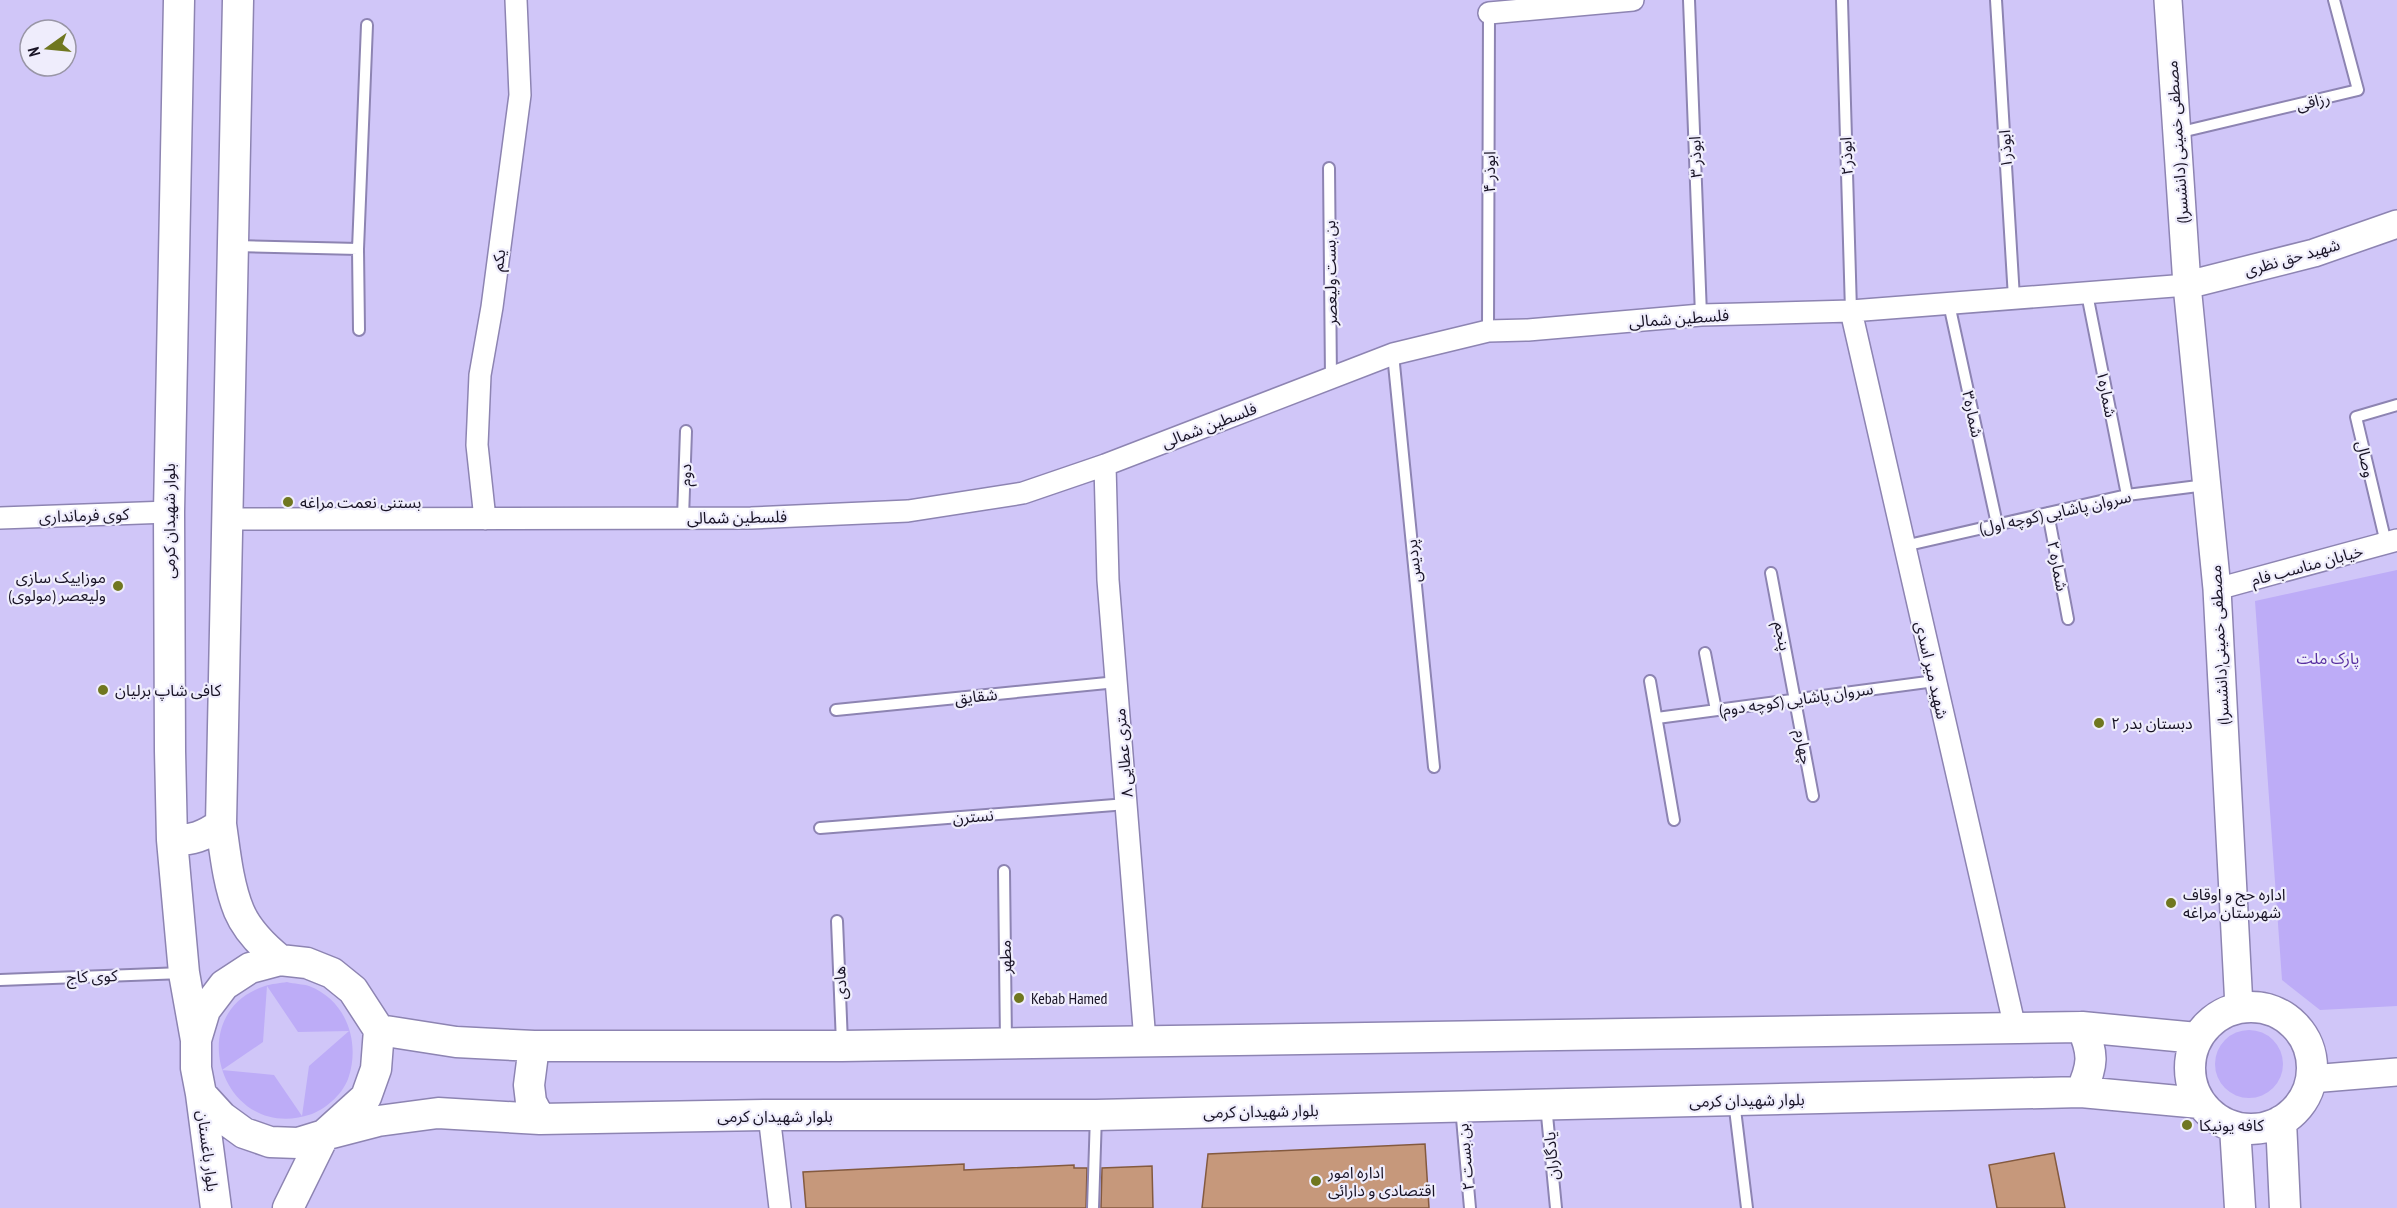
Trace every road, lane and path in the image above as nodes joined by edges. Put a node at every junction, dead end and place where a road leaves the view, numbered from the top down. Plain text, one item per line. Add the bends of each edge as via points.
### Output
1 (179, 0) edge
2 (238, 0) edge
3 (516, 0) edge
4 (1633, 0) edge
5 (1689, 0) edge
6 (1842, 0) edge
7 (1996, 0) edge
8 (2168, 0) edge
9 (2334, 0) edge
10 (1489, 13) joint
11 (367, 25) dead end
12 (2177, 133) junction
13 (1329, 168) dead end
14 (2397, 224) edge
15 (233, 246) junction
16 (358, 249) junction
17 (2187, 285) junction
18 (2087, 294) junction
19 (2014, 298) junction
20 (1949, 304) junction
21 (1851, 311) junction
22 (1701, 315) junction
23 (359, 330) dead end
24 (1488, 331) junction
25 (1393, 354) junction
26 (1331, 379) junction
27 (2397, 405) edge
28 (686, 431) dead end
29 (1105, 465) junction
30 (2208, 484) junction
31 (2127, 495) junction
32 (169, 512) junction
33 (2048, 513) junction
34 (0, 518) edge
35 (683, 518) junction
36 (227, 519) junction
37 (485, 519) junction
38 (1997, 524) junction
39 (2391, 542) edge
40 (1904, 546) junction
41 (1771, 573) dead end
42 (2217, 589) junction
43 (2068, 619) dead end
44 (1705, 653) dead end
45 (1650, 681) dead end
46 (1935, 681) junction
47 (1117, 682) junction
48 (1796, 699) junction
49 (836, 710) dead end
50 (1716, 710) junction
51 (1657, 718) junction
52 (1434, 767) dead end
53 (1813, 796) dead end
54 (1127, 804) junction
55 (1674, 820) dead end
56 (221, 824) junction
57 (820, 828) dead end
58 (171, 840) junction
59 (1004, 871) dead end
60 (837, 921) dead end
61 (280, 960) junction
62 (184, 973) junction
63 (0, 980) edge
64 (2239, 1007) junction
65 (2082, 1027) junction
66 (2015, 1028) junction
67 (379, 1030) junction
68 (2197, 1038) junction
69 (196, 1040) junction
70 (1145, 1041) junction
71 (1006, 1043) junction
72 (534, 1046) junction
73 (842, 1046) junction
74 (2397, 1072) edge
75 (2311, 1080) junction
76 (2081, 1092) junction
77 (201, 1094) junction
78 (1734, 1100) junction
79 (2200, 1103) junction
80 (1546, 1105) junction
81 (1461, 1107) junction
82 (769, 1115) junction
83 (1096, 1115) junction
84 (540, 1119) junction
85 (2281, 1121) junction
86 (2235, 1127) junction
87 (324, 1136) junction
88 (216, 1208) edge
89 (288, 1208) edge
90 (780, 1208) edge
91 (1093, 1208) edge
92 (1470, 1208) edge
93 (1556, 1208) edge
94 (1747, 1208) edge
95 (2240, 1208) edge
96 (2285, 1208) edge

1 - 32 main road, بلوار شهیدان کرمی
2 - 15 main road
3 - 37 street, یکم via 520,95 480,375 477,445
4 - 10 street
5 - 22 lane, ابوذر ۳
6 - 21 lane, ابوذر۲
7 - 19 lane, ابوذر۱
8 - 12 street, مصطفی خمینی (دانشسرا)
9 - 12 lane, رزاقی via 2358,90
10 - 24 lane, ابوذر ۴
11 - 16 lane
12 - 17 street, مصطفی خمینی (دانشسرا)
13 - 26 lane, بن بست ولیعصر
14 - 17 street, شهید حق نظری via 2314,253
15 - 16 lane
15 - 36 main road
16 - 23 lane
17 - 18 street, فلسطین شمالی
17 - 30 street, (دانشسرا)مصطفی خمینی
18 - 19 street, فلسطین شمالی
18 - 31 lane, شماره۱
19 - 20 street, فلسطین شمالی
20 - 21 street, فلسطین شمالی
20 - 38 lane, شماره۳
21 - 22 street, فلسطین شمالی
21 - 40 street, شهید میر اسدی
22 - 24 street, فلسطین شمالی
24 - 25 street, فلسطین شمالی
25 - 26 street, فلسطین شمالی
25 - 52 lane, پردیس
26 - 29 street, فلسطین شمالی
27 - 39 lane, وصال via 2356,417
28 - 35 lane, دوم
29 - 35 street, فلسطین شمالی via 1023,493 908,511
29 - 47 street, ۸ متری عطایی via 1108,580
30 - 31 lane, سروان پاشایی (کوچه اول)
30 - 42 street, (دانشسرا)مصطفی خمینی
31 - 33 lane, سروان پاشایی (کوچه اول)
32 - 34 street, کوی فرمانداری
32 - 58 main road, بلوار شهیدان کرمی
33 - 38 lane, سروان پاشایی (کوچه اول)
33 - 43 lane, شماره ۲
35 - 37 street, فلسطین شمالی
36 - 37 street, فلسطین شمالی
36 - 56 main road
38 - 40 lane, سروان پاشایی (کوچه اول)
39 - 42 street, خیابان مناسب فام
40 - 46 street, شهید میر اسدی
41 - 48 lane, پنجم
42 - 64 street, (دانشسرا)مصطفی خمینی
44 - 50 lane
45 - 51 lane
46 - 48 lane, سروان پاشایی (کوچه دوم)
46 - 66 street, شهید میر اسدی
47 - 49 lane, شقایق
47 - 54 street, ۸ متری عطایی
48 - 50 lane, سروان پاشایی (کوچه دوم)
48 - 53 lane, چهارم
50 - 51 lane, سروان پاشایی (کوچه دوم)
51 - 55 lane
54 - 57 lane, نسترن
54 - 70 street, ۸ متری عطایی
56 - 58 main road via 198,838
56 - 61 main road via 239,911 261,944
58 - 62 main road, بلوار شهیدان کرمی
59 - 71 lane, مطهر
60 - 73 lane, هادی
61 - 67 main road via 307,963 332,973 353,990
61 - 69 main road via 250,968 224,985 205,1010
62 - 63 lane, کوی کاج
62 - 69 main road, بلوار شهیدان کرمی
64 - 68 main road via 2207,1024
64 - 75 main road via 2259,1007 2294,1024 2306,1040
65 - 66 main road
65 - 68 main road
65 - 76 main road via 2091,1048 2091,1071
66 - 70 main road
67 - 72 main road via 456,1042
67 - 87 main road via 376,1069 366,1096
68 - 79 main road via 2189,1071
69 - 77 main road
70 - 71 main road
71 - 73 main road
72 - 73 main road
72 - 84 main road via 529,1085 531,1102
74 - 75 street
75 - 85 main road via 2300,1103
76 - 78 main road, بلوار شهیدان کرمی
76 - 79 main road, بلوار شهیدان کرمی
77 - 87 main road via 244,1133 270,1142 298,1143
77 - 88 main road, بلوار باغستان
78 - 80 main road, بلوار شهیدان کرمی
78 - 94 lane
79 - 86 main road via 2213,1116
80 - 81 main road, بلوار شهیدان کرمی
80 - 93 lane, یادگاران
81 - 83 main road, بلوار شهیدان کرمی
81 - 92 lane, بن بست ۲
82 - 83 main road, بلوار شهیدان کرمی
82 - 84 main road, بلوار شهیدان کرمی
82 - 90 street
83 - 91 lane
84 - 87 main road, بلوار شهیدان کرمی via 438,1113 378,1120
85 - 86 main road via 2264,1128
85 - 96 main road
86 - 95 main road
87 - 89 main road

